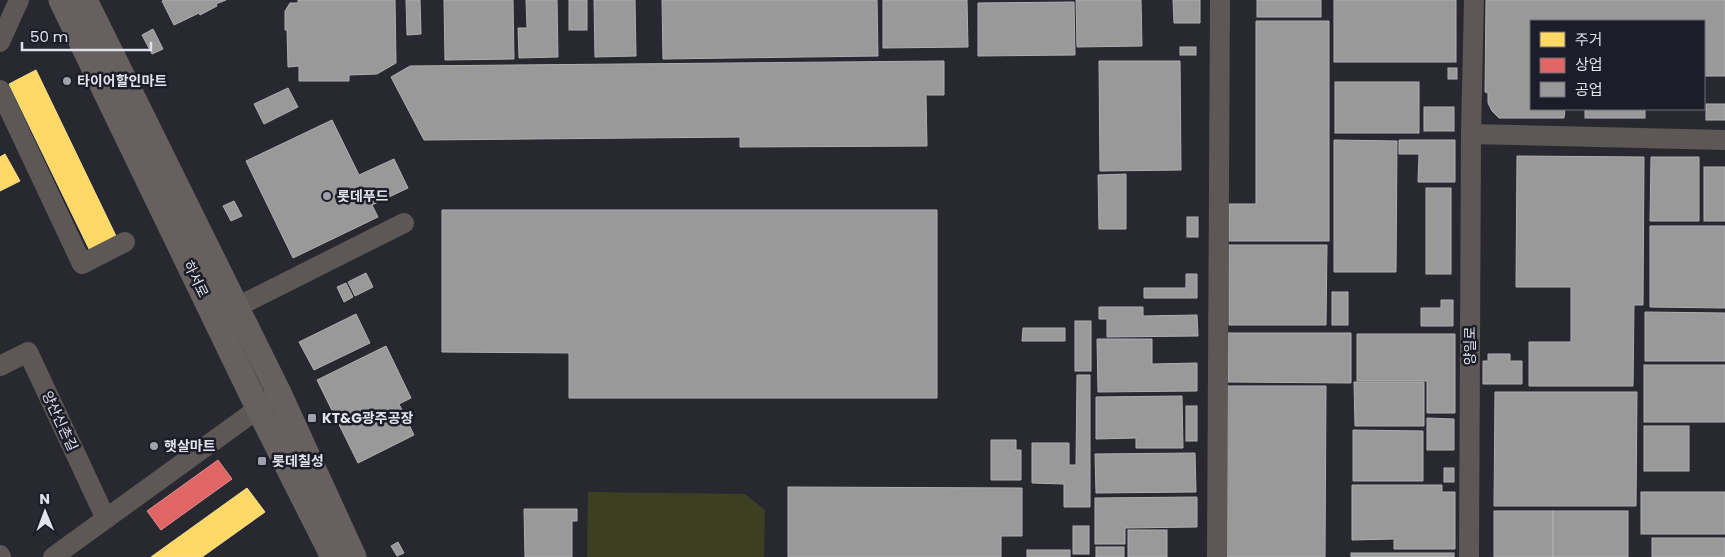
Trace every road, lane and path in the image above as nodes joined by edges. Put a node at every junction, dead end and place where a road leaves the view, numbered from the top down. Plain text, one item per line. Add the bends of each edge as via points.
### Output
1 (19, 0) edge
2 (61, 0) edge
3 (85, 0) edge
4 (1220, 0) edge
5 (1474, 0) edge
6 (0, 42) edge
7 (0, 90) edge
8 (1471, 134) junction
9 (1725, 140) edge
10 (404, 223) dead end
11 (125, 242) dead end
12 (226, 312) junction
13 (0, 366) edge
14 (279, 393) junction
15 (258, 408) junction
16 (106, 519) junction
17 (53, 557) edge
18 (333, 557) edge
19 (354, 557) edge
20 (1217, 557) edge
21 (1469, 557) edge

1 - 6 street
2 - 12 main road, 하서로
3 - 12 main road, 하서로
4 - 20 street
5 - 8 street, 양일로
7 - 11 street via 82,264
8 - 9 street
8 - 21 street, 양일로
10 - 12 street
12 - 14 main road, 하서로
12 - 15 main road, 하서로
13 - 16 street, 양산신촌길 via 28,352
14 - 15 street
14 - 19 main road, 하서로
15 - 16 street
15 - 18 main road, 하서로
16 - 17 street

